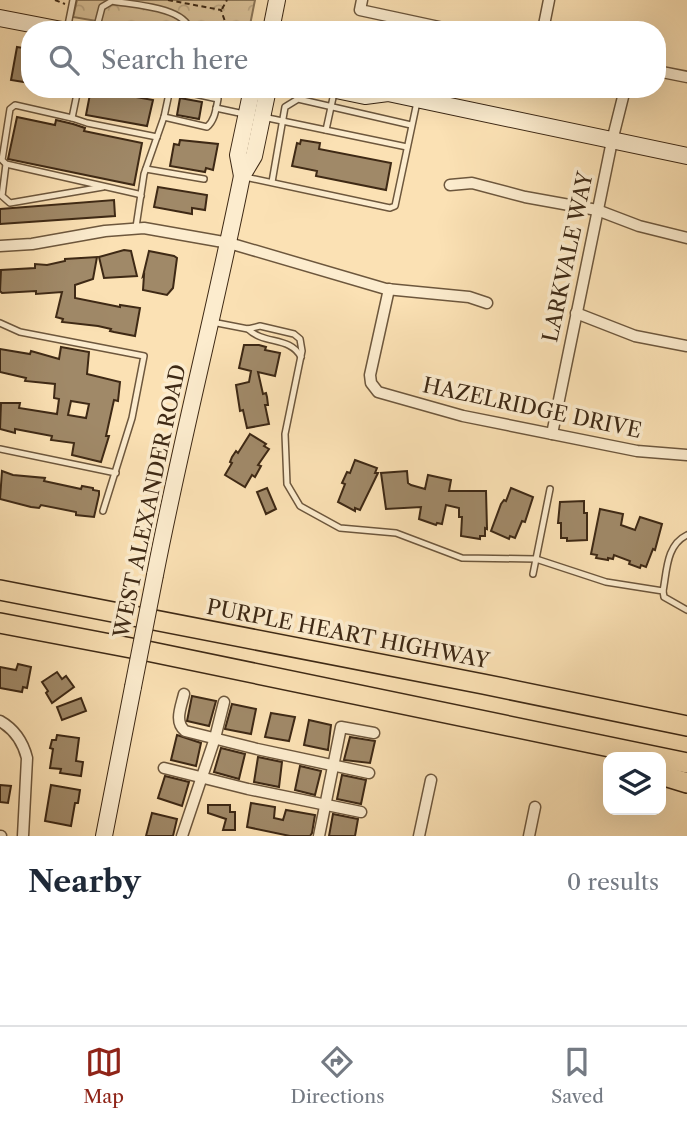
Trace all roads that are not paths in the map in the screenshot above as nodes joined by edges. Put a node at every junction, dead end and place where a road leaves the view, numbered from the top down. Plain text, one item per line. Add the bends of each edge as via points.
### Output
1 (277, 0) edge
2 (549, 0) edge
3 (71, 1) edge
4 (361, 5) edge
5 (0, 19) edge
6 (66, 21) edge
7 (98, 21) edge
8 (187, 21) edge
9 (273, 21) edge
10 (420, 21) edge
11 (545, 21) edge
12 (21, 23) edge
13 (666, 73) edge
14 (687, 77) edge
15 (76, 98) edge
16 (169, 98) edge
17 (213, 98) edge
18 (252, 98) edge
19 (263, 98) edge
20 (306, 98) edge
21 (331, 98) edge
22 (340, 98) edge
23 (414, 98) edge
24 (623, 98) edge
25 (418, 99) junction
26 (216, 108) junction
27 (254, 115) junction
28 (164, 117) junction
29 (72, 118) junction
30 (282, 121) junction
31 (411, 125) junction
32 (326, 130) junction
33 (157, 137) junction
34 (612, 141) junction
35 (407, 147) junction
36 (687, 156) edge
37 (6, 164) junction
38 (146, 169) junction
39 (242, 176) junction
40 (204, 179) dead end
41 (272, 182) junction
42 (450, 185) dead end
43 (106, 186) junction
44 (141, 196) junction
45 (597, 210) junction
46 (135, 228) junction
47 (687, 238) edge
48 (229, 243) junction
49 (0, 246) edge
50 (389, 289) junction
51 (487, 303) dead end
52 (576, 313) junction
53 (212, 322) junction
54 (0, 323) edge
55 (248, 329) junction
56 (279, 330) junction
57 (277, 341) junction
58 (687, 346) edge
59 (300, 357) junction
60 (552, 434) junction
61 (0, 449) edge
62 (687, 455) edge
63 (116, 473) junction
64 (550, 489) dead end
65 (103, 511) dead end
66 (687, 535) edge
67 (536, 559) junction
68 (533, 574) dead end
69 (0, 590) edge
70 (663, 591) junction
71 (687, 610) edge
72 (0, 623) edge
73 (483, 684) junction
74 (184, 694) dead end
75 (224, 702) dead end
76 (687, 712) edge
77 (0, 721) edge
78 (687, 726) edge
79 (374, 733) dead end
80 (215, 738) junction
81 (616, 752) edge
82 (666, 759) edge
83 (687, 762) edge
84 (333, 765) junction
85 (164, 768) dead end
86 (369, 773) dead end
87 (666, 777) edge
88 (201, 778) junction
89 (431, 780) dead end
90 (687, 783) edge
91 (324, 805) junction
92 (535, 807) dead end
93 (361, 812) dead end
94 (23, 836) edge
95 (104, 836) edge
96 (182, 836) edge
97 (319, 836) edge
98 (419, 836) edge
99 (529, 836) edge

1 - 9 main road
2 - 11 street
3 - 6 lane
4 - 10 street
5 - 12 main road
7 - 8 lane via 102,7 112,1 176,13
13 - 14 street
15 - 29 lane
16 - 28 lane
17 - 26 lane via 218,99
18 - 27 main road, WEST ALEXANDER ROAD
19 - 27 main road, WEST ALEXANDER ROAD
20 - 30 lane via 285,107
21 - 32 lane
22 - 31 lane
23 - 25 main road
24 - 34 street, LARKVALE WAY
25 - 31 lane
25 - 34 main road
26 - 27 lane
26 - 28 lane via 207,127
27 - 30 lane
27 - 39 main road, WEST ALEXANDER ROAD via 238,155
28 - 33 lane
29 - 33 lane
29 - 37 lane via 15,105 10,108 2,160
30 - 32 lane
30 - 41 lane
31 - 35 lane
32 - 35 lane
33 - 38 lane
34 - 36 main road
34 - 45 street, LARKVALE WAY
35 - 41 lane via 396,204 390,208
37 - 43 lane
37 - 43 lane via 2,196 10,203
38 - 40 lane
38 - 44 lane
39 - 41 lane
39 - 48 main road, WEST ALEXANDER ROAD
42 - 45 street via 472,184
43 - 44 lane
44 - 46 lane
45 - 47 street
45 - 52 street, LARKVALE WAY
46 - 48 street
46 - 49 street
48 - 50 street
48 - 53 main road, WEST ALEXANDER ROAD
50 - 51 street
50 - 60 street, HAZELRIDGE DRIVE via 370,375 373,387 382,394 436,409
52 - 58 street via 635,336
52 - 60 street, LARKVALE WAY
53 - 55 lane
53 - 95 main road, WEST ALEXANDER ROAD, bridge via 179,453
54 - 63 lane via 20,332 144,356
55 - 56 lane
55 - 57 lane via 259,338
56 - 57 lane
56 - 59 lane via 300,339
57 - 59 lane via 291,345
59 - 67 lane via 285,434 287,484 298,504 340,528 396,533 462,558
60 - 62 street, HAZELRIDGE DRIVE via 637,451
61 - 63 lane
63 - 65 lane
64 - 67 lane
66 - 70 lane via 671,550
67 - 68 lane
67 - 70 lane via 606,582
69 - 73 highway, PURPLE HEART HIGHWAY
70 - 71 lane via 664,597
72 - 81 highway
73 - 76 highway via 524,681
73 - 78 highway, PURPLE HEART HIGHWAY
74 - 80 street via 180,727
75 - 80 street
77 - 94 street via 14,732 27,758
79 - 84 street via 341,727
80 - 84 street
80 - 88 street
82 - 83 highway
84 - 86 street
84 - 91 street
85 - 88 street
87 - 90 highway
88 - 91 street
88 - 96 street
89 - 98 street
91 - 93 street
91 - 97 street
92 - 99 street

